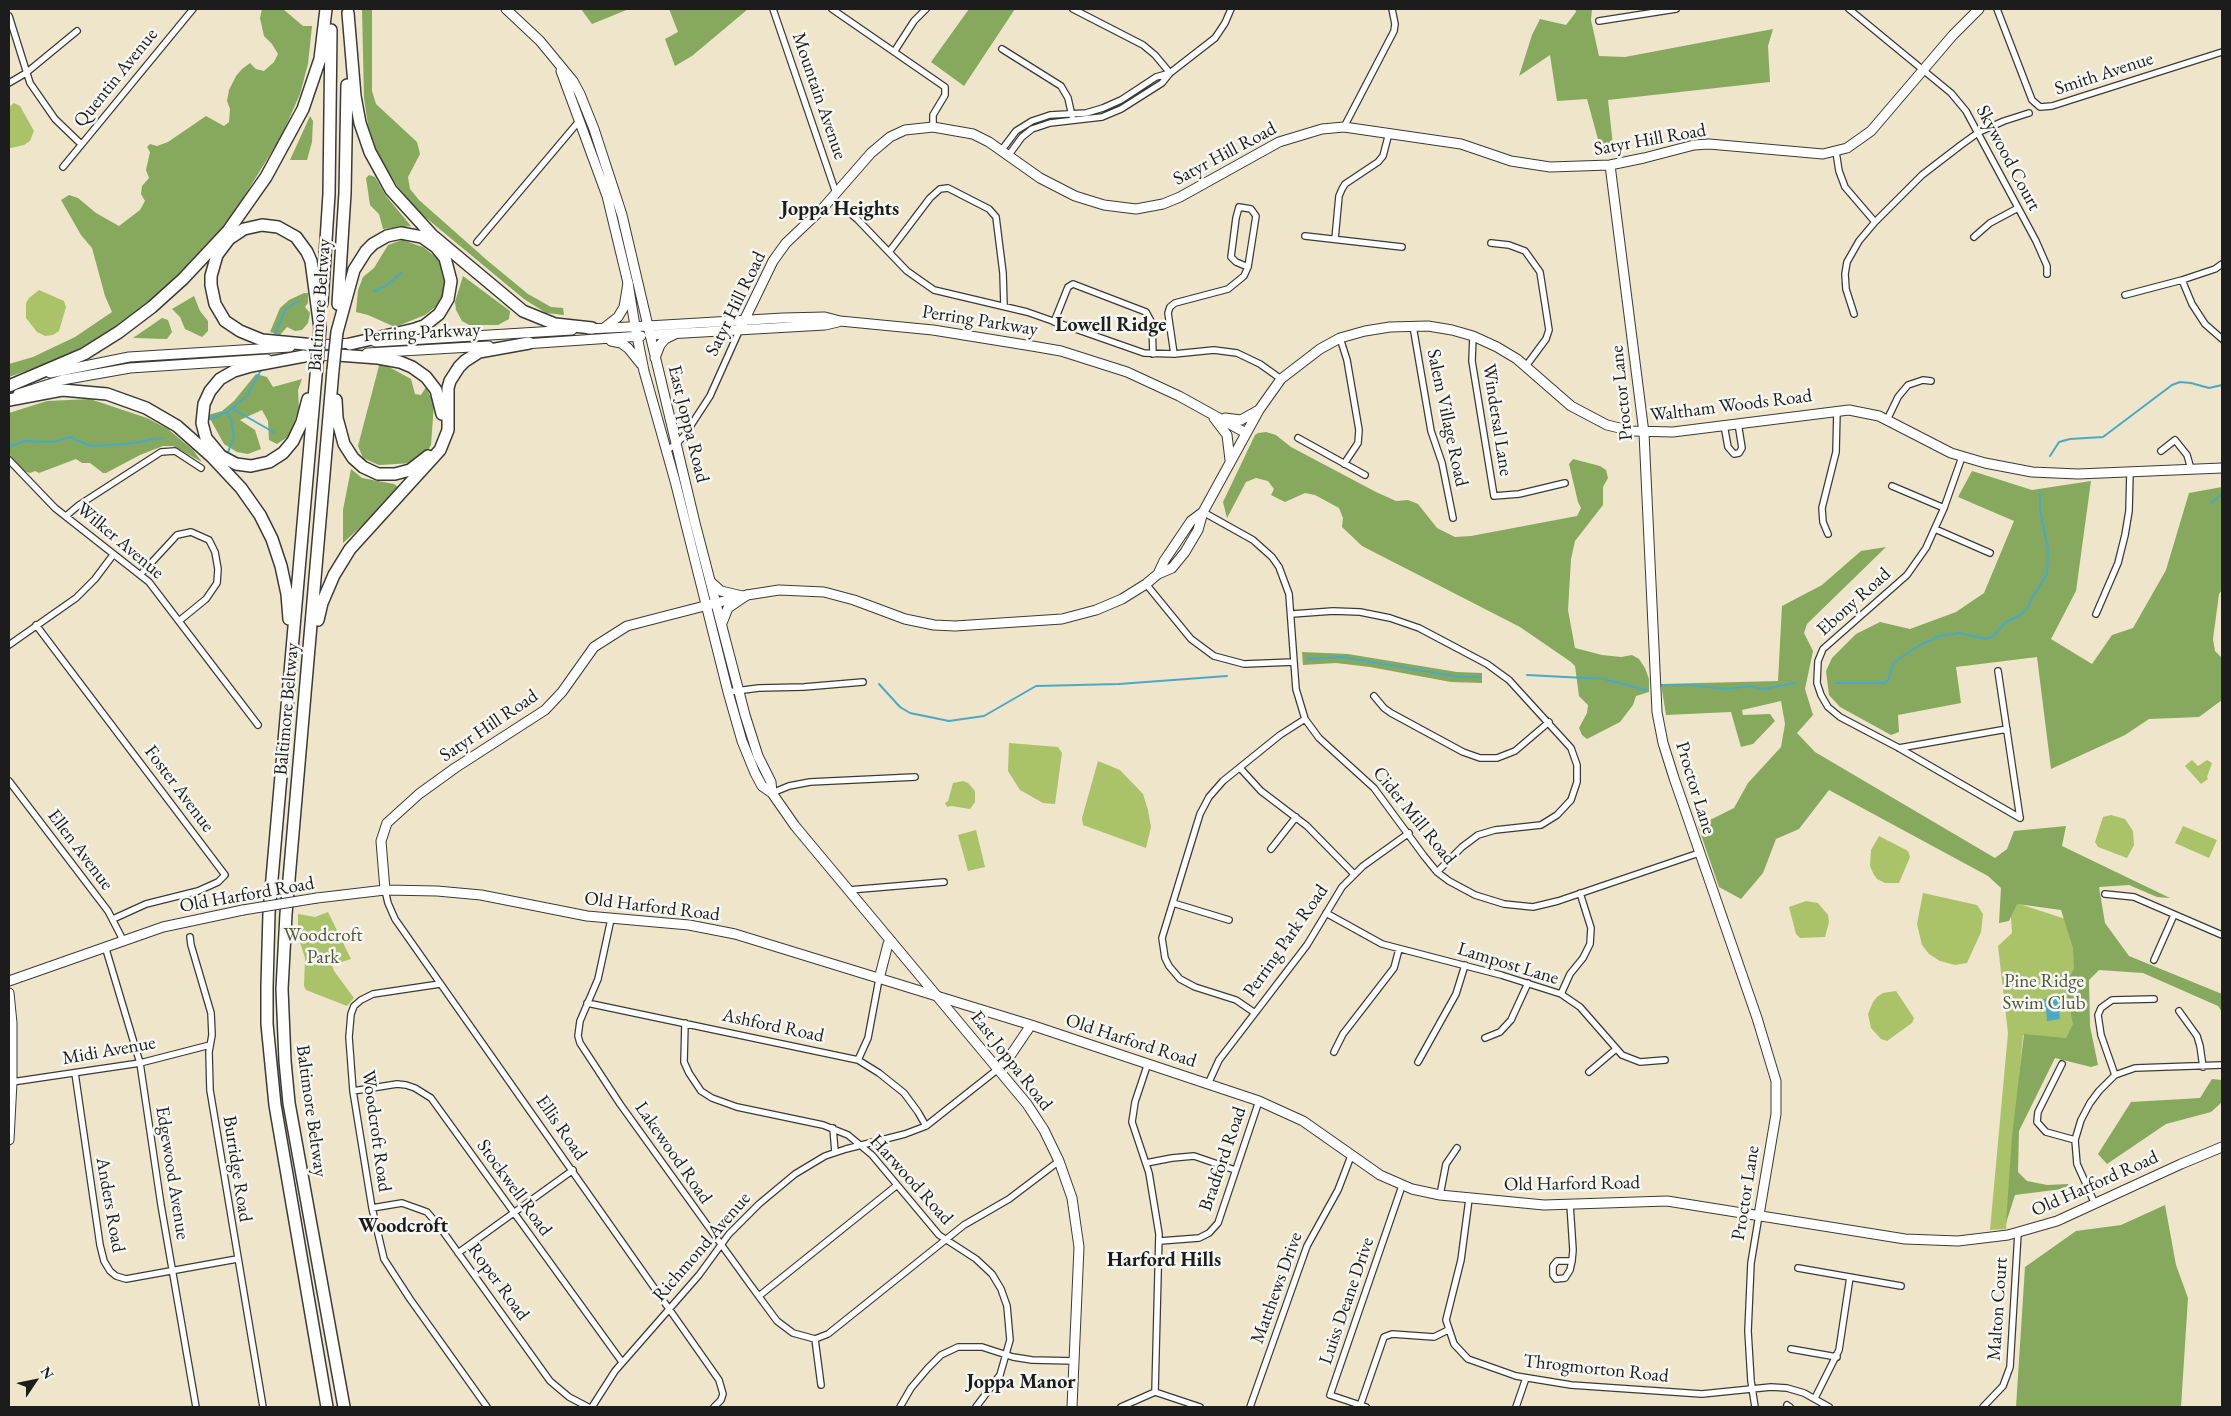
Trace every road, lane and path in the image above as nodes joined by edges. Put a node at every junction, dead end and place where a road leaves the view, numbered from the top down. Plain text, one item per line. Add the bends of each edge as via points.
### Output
1 (193, 9) edge
2 (326, 9) edge
3 (331, 9) edge
4 (507, 9) edge
5 (773, 9) edge
6 (832, 9) edge
7 (926, 9) edge
8 (1073, 9) edge
9 (1231, 9) edge
10 (1392, 9) edge
11 (1676, 9) edge
12 (1849, 9) edge
13 (1979, 9) edge
14 (1998, 9) edge
15 (348, 11) edge
16 (9, 16) edge
17 (1599, 21) dead end
18 (76, 31) dead end
19 (1002, 49) dead end
20 (894, 52) junction
21 (2222, 52) edge
22 (561, 68) junction
23 (1922, 70) junction
24 (26, 73) junction
25 (1170, 73) junction
26 (9, 83) edge
27 (2029, 113) dead end
28 (1071, 114) junction
29 (580, 120) junction
30 (1072, 121) junction
31 (933, 127) junction
32 (1344, 127) junction
33 (1389, 132) junction
34 (1979, 132) junction
35 (82, 144) junction
36 (1836, 152) junction
37 (1004, 153) junction
38 (1610, 165) junction
39 (63, 167) dead end
40 (834, 196) junction
41 (2018, 208) junction
42 (1875, 222) junction
43 (1305, 236) dead end
44 (1974, 238) dead end
45 (1335, 239) junction
46 (477, 242) dead end
47 (1491, 243) dead end
48 (1402, 247) dead end
49 (889, 252) junction
50 (2222, 264) edge
51 (1248, 267) junction
52 (2047, 274) dead end
53 (2182, 280) junction
54 (628, 283) junction
55 (2125, 295) dead end
56 (1004, 306) junction
57 (1854, 314) dead end
58 (1054, 322) junction
59 (741, 325) junction
60 (635, 326) junction
61 (648, 326) junction
62 (1413, 326) junction
63 (320, 328) junction
64 (337, 328) junction
65 (592, 328) junction
66 (604, 328) junction
67 (675, 334) junction
68 (637, 336) junction
69 (650, 336) junction
70 (1473, 336) junction
71 (1340, 338) junction
72 (598, 339) junction
73 (2222, 339) edge
74 (529, 343) junction
75 (350, 344) junction
76 (315, 345) junction
77 (1153, 354) junction
78 (1174, 354) junction
79 (338, 355) junction
80 (304, 356) junction
81 (654, 358) junction
82 (1526, 366) junction
83 (316, 369) junction
84 (333, 370) junction
85 (644, 371) junction
86 (1281, 379) junction
87 (1931, 381) dead end
88 (9, 386) edge
89 (9, 399) edge
90 (1259, 410) junction
91 (1837, 410) junction
92 (1208, 412) junction
93 (1887, 420) junction
94 (1738, 423) junction
95 (1724, 425) junction
96 (1246, 433) junction
97 (1644, 433) junction
98 (1298, 438) dead end
99 (676, 444) junction
100 (666, 451) junction
101 (2161, 451) dead end
102 (1962, 457) junction
103 (9, 460) edge
104 (1230, 462) junction
105 (1344, 464) junction
106 (201, 468) dead end
107 (2222, 468) edge
108 (2191, 469) junction
109 (2130, 472) junction
110 (1365, 475) dead end
111 (1565, 483) dead end
112 (1892, 486) dead end
113 (1944, 508) junction
114 (1203, 512) junction
115 (66, 516) junction
116 (1453, 518) dead end
117 (1935, 529) junction
118 (1828, 534) dead end
119 (1990, 552) dead end
120 (114, 555) junction
121 (140, 575) junction
122 (710, 580) junction
123 (1146, 584) junction
124 (744, 595) junction
125 (716, 603) junction
126 (706, 605) junction
127 (1292, 614) junction
128 (2096, 614) dead end
129 (179, 621) junction
130 (722, 624) junction
131 (36, 625) junction
132 (9, 645) edge
133 (1294, 662) junction
134 (308, 663) junction
135 (290, 669) junction
136 (1998, 671) dead end
137 (863, 682) dead end
138 (739, 691) junction
139 (728, 692) junction
140 (1374, 696) dead end
141 (1305, 719) junction
142 (1549, 722) junction
143 (258, 725) dead end
144 (2007, 730) junction
145 (1899, 748) junction
146 (1240, 768) junction
147 (915, 777) dead end
148 (9, 781) edge
149 (772, 793) junction
150 (1296, 817) junction
151 (1409, 834) junction
152 (1271, 849) dead end
153 (1698, 853) junction
154 (1437, 872) junction
155 (1354, 874) junction
156 (944, 882) dead end
157 (385, 890) junction
158 (849, 890) junction
159 (1580, 893) junction
160 (2105, 894) dead end
161 (1173, 903) junction
162 (1326, 914) junction
163 (2174, 915) junction
164 (113, 918) junction
165 (611, 919) junction
166 (1229, 920) dead end
167 (2222, 935) edge
168 (190, 937) dead end
169 (123, 940) junction
170 (891, 941) junction
171 (105, 946) junction
172 (1399, 948) junction
173 (2154, 960) dead end
174 (1465, 966) junction
175 (880, 979) junction
176 (9, 981) edge
177 (1528, 983) junction
178 (440, 984) junction
179 (9, 993) edge
180 (1561, 994) junction
181 (938, 997) junction
182 (2154, 999) dead end
183 (588, 1004) junction
184 (2179, 1011) dead end
185 (1255, 1013) junction
186 (685, 1024) junction
187 (1031, 1025) junction
188 (1485, 1038) dead end
189 (210, 1045) junction
190 (1616, 1049) junction
191 (1334, 1052) dead end
192 (858, 1060) junction
193 (1665, 1060) dead end
194 (1418, 1062) dead end
195 (140, 1063) junction
196 (1148, 1064) junction
197 (2062, 1064) dead end
198 (2222, 1065) edge
199 (2203, 1067) junction
200 (998, 1069) junction
201 (1589, 1072) dead end
202 (75, 1073) junction
203 (2115, 1075) junction
204 (12, 1082) junction
205 (1208, 1084) junction
206 (352, 1092) junction
207 (1259, 1101) junction
208 (926, 1126) junction
209 (832, 1128) junction
210 (9, 1140) edge
211 (2075, 1140) junction
212 (862, 1145) junction
213 (2222, 1147) edge
214 (1457, 1148) dead end
215 (835, 1152) junction
216 (1351, 1156) junction
217 (1059, 1161) junction
218 (1146, 1163) junction
219 (573, 1170) junction
220 (1235, 1170) junction
221 (896, 1186) junction
222 (1402, 1186) junction
223 (1440, 1195) junction
224 (1469, 1199) junction
225 (1570, 1204) junction
226 (2096, 1204) junction
227 (372, 1208) junction
228 (514, 1213) junction
229 (1759, 1215) junction
230 (2018, 1233) junction
231 (945, 1241) junction
232 (1160, 1241) junction
233 (721, 1245) junction
234 (458, 1253) junction
235 (237, 1260) junction
236 (1572, 1261) dead end
237 (1798, 1268) dead end
238 (172, 1272) junction
239 (1850, 1277) junction
240 (1902, 1286) dead end
241 (759, 1296) junction
242 (670, 1308) junction
243 (1448, 1330) junction
244 (815, 1339) junction
245 (1791, 1349) dead end
246 (1006, 1355) junction
247 (1837, 1356) junction
248 (1075, 1361) junction
249 (622, 1362) junction
250 (1526, 1378) junction
251 (821, 1386) dead end
252 (1752, 1389) junction
253 (1155, 1392) junction
254 (1815, 1398) junction
255 (1363, 1406) edge
256 (196, 1407) edge
257 (263, 1407) edge
258 (327, 1407) edge
259 (344, 1407) edge
260 (487, 1407) edge
261 (588, 1407) edge
262 (592, 1407) edge
263 (714, 1407) edge
264 (900, 1407) edge
265 (976, 1407) edge
266 (1072, 1407) edge
267 (1121, 1407) edge
268 (1200, 1407) edge
269 (1250, 1407) edge
270 (1516, 1407) edge
271 (1755, 1407) edge
272 (1829, 1407) edge
273 (1983, 1407) edge

1 - 35 street, Quentin Avenue
2 - 88 highway via 320,59 304,109 266,177 228,231 183,279 119,332 84,354
3 - 63 highway, Baltimore Beltway via 329,176
4 - 22 street, East Joppa Road via 535,35
5 - 40 street, Mountain Avenue
6 - 20 street
7 - 20 street via 914,20
8 - 25 street via 1143,45
9 - 25 street via 1215,38
10 - 32 street via 1394,31
11 - 17 street
12 - 23 street, Skywood Court
13 - 23 street, Satyr Hill Road
14 - 21 street, Smith Avenue via 2032,100 2040,107 2052,106
15 - 64 highway, Baltimore Beltway via 345,193
15 - 65 highway via 360,123 370,152 391,190 432,235 523,311 555,324
16 - 24 street
18 - 24 street
19 - 28 street via 1061,86 1068,98
20 - 31 street via 945,87 945,96 933,115
22 - 29 street, East Joppa Road
22 - 61 street, East Joppa Road via 580,94 604,155 622,214
23 - 34 street, Skywood Court via 1959,102
23 - 36 street, Satyr Hill Road via 1867,134 1856,144
24 - 26 street
24 - 35 street via 46,109
25 - 28 street via 1156,77 1111,105
25 - 30 street via 1162,83 1121,109 1091,120
27 - 34 street
28 - 30 street
28 - 37 street via 1050,115 1032,121 1016,131
29 - 46 street
29 - 54 street, East Joppa Road via 607,196
30 - 37 street via 1032,129
31 - 37 street, Satyr Hill Road via 973,134
31 - 40 street, Satyr Hill Road via 905,130 890,138 860,163
32 - 33 street, Satyr Hill Road
32 - 37 street, Satyr Hill Road via 1322,129 1279,142 1180,197 1136,209 1104,205 1075,196 1040,178
33 - 38 street, Satyr Hill Road via 1460,144 1496,157 1534,165
33 - 45 street via 1383,156 1342,189
34 - 41 street, Skywood Court
34 - 42 street via 1933,165
35 - 39 street, Quentin Avenue
36 - 38 street, Satyr Hill Road via 1811,155 1702,144
36 - 42 street via 1845,187
38 - 97 street, Proctor Lane
40 - 49 street
40 - 59 street, Satyr Hill Road via 781,249
41 - 44 street via 1990,223
41 - 52 street, Skywood Court via 2045,261
42 - 57 street via 1859,241 1845,274
43 - 45 street
45 - 48 street
47 - 82 street via 1525,251 1540,272 1549,330
49 - 56 street via 916,279 934,290
49 - 56 street via 930,198 940,189 948,188 989,209 996,217
50 - 53 street via 2215,270
51 - 51 street via 1231,256 1239,207 1251,209 1256,216
51 - 78 street via 1244,276 1228,289 1170,307 1168,313
53 - 55 street
53 - 73 street via 2205,324
54 - 60 street, East Joppa Road
54 - 66 street via 624,307 618,317
56 - 58 street
58 - 77 street
58 - 77 street via 1068,287 1073,284 1146,312 1152,323
59 - 61 street, Perring Parkway
59 - 67 street, Perring Parkway
59 - 92 street, Perring Parkway via 825,317 933,330 1061,351 1127,372
59 - 99 street, Satyr Hill Road via 710,396
60 - 61 street, Perring Parkway
60 - 66 street, Perring Parkway
60 - 68 street, East Joppa Road
61 - 69 street, East Joppa Road
62 - 70 street, Waltham Woods Road via 1441,328
62 - 71 street, Waltham Woods Road via 1378,328
62 - 116 street, Salem Village Road via 1431,431 1442,463
63 - 76 highway via 311,262 296,237 278,227 262,225 244,229 229,239 217,255 211,276 215,304 225,321 262,340
63 - 83 highway, Baltimore Beltway, bridge
64 - 75 highway via 354,270 373,244 387,236 408,234 429,242 441,252 450,273 451,289 439,314 424,326
64 - 84 highway, Baltimore Beltway, bridge
65 - 66 street, Perring Parkway
65 - 75 street, Perring Parkway
67 - 69 street, Perring Parkway
67 - 81 street via 665,339
68 - 69 street, Perring Parkway
68 - 72 street, Perring Parkway
68 - 85 street, East Joppa Road
69 - 81 street, East Joppa Road
70 - 82 street, Waltham Woods Road
70 - 111 street, Windersal Lane via 1472,361 1494,496 1519,494
71 - 86 street, Waltham Woods Road via 1313,353
71 - 105 street via 1359,430 1358,444
72 - 74 street, Perring Parkway
72 - 85 street via 621,343 638,358
74 - 79 street, Perring Parkway
74 - 134 highway via 479,352 454,373 448,388 448,430 440,450 342,561 322,603
75 - 76 street, Perring Parkway
76 - 88 street, Perring Parkway via 129,357 61,370
77 - 78 street
78 - 86 street via 1214,350 1237,353
79 - 80 street, Perring Parkway
79 - 84 highway via 400,362 419,372 432,384 442,408 441,426 435,446 423,462 403,473 387,475 358,463 348,451 337,418
80 - 83 highway via 234,372 210,391 202,423 211,445 221,456 243,466 276,459 298,432
80 - 89 street, Perring Parkway via 130,368 62,380
81 - 99 street, East Joppa Road
82 - 97 street, Waltham Woods Road via 1553,393 1582,413 1607,424
83 - 135 highway, Baltimore Beltway
84 - 134 highway, Baltimore Beltway
85 - 100 street, East Joppa Road
86 - 90 street, Waltham Woods Road
87 - 93 street via 1923,380 1908,386
89 - 135 highway via 62,390 120,397 177,426 212,457 251,502 277,553 288,601
90 - 92 street via 1237,421
90 - 96 street, Waltham Woods Road
91 - 93 street, Waltham Woods Road via 1859,411
91 - 94 street, Waltham Woods Road
91 - 118 street via 1836,452 1822,508
92 - 96 street, Perring Parkway
92 - 104 street via 1227,435
93 - 102 street, Waltham Woods Road via 1929,444
94 - 95 street, Waltham Woods Road
94 - 95 street via 1742,448 1734,454 1728,447
95 - 97 street, Waltham Woods Road
96 - 104 street, Waltham Woods Road
97 - 153 street, Proctor Lane via 1658,712 1663,743
98 - 105 street
99 - 100 street, Satyr Hill Road
99 - 122 street, East Joppa Road
100 - 126 street, East Joppa Road
101 - 108 street via 2175,440 2187,455
102 - 109 street, Waltham Woods Road via 2041,473
102 - 113 street, Ebony Road
103 - 115 street, Wilker Avenue
104 - 114 street, Waltham Woods Road
105 - 110 street
106 - 115 street via 175,451 161,452
107 - 108 street, Waltham Woods Road
108 - 109 street, Waltham Woods Road
109 - 128 street via 2125,536 2118,563
112 - 113 street
113 - 117 street, Ebony Road
114 - 123 street, Waltham Woods Road via 1198,530 1185,552 1172,568
114 - 127 street, Cider Mill Road via 1253,540 1272,557 1285,581
115 - 120 street, Wilker Avenue
117 - 119 street
117 - 145 street, Ebony Road via 1907,575 1826,646 1818,660 1817,683 1828,707 1840,717
120 - 121 street, Wilker Avenue
120 - 131 street via 82,592
121 - 129 street, Wilker Avenue via 158,592
121 - 129 street via 177,535 191,532 209,540 215,552 217,583 206,599
122 - 124 street via 722,591
122 - 125 street, East Joppa Road
123 - 124 street, Waltham Woods Road via 1109,605 1070,618 960,626 905,619 824,592 779,590
123 - 133 street via 1191,640 1214,656 1244,664
124 - 125 street, Waltham Woods Road
124 - 130 street via 728,608
125 - 126 street, Satyr Hill Road
125 - 130 street, East Joppa Road
126 - 139 street, East Joppa Road
126 - 157 street, Satyr Hill Road via 634,624 600,642 545,710 454,768 402,809 383,832 381,849
127 - 133 street, Cider Mill Road
127 - 142 street via 1360,612 1405,622 1498,672 1519,689
129 - 143 street, Wilker Avenue
130 - 138 street, East Joppa Road
131 - 132 street
131 - 164 street, Foster Avenue via 225,875 198,891 146,904
133 - 141 street, Cider Mill Road via 1298,699
134 - 259 highway, Baltimore Beltway via 286,914 282,1024 289,1103
135 - 258 highway, Baltimore Beltway via 269,913 267,1024 276,1113
136 - 144 street
137 - 138 street
138 - 139 street
138 - 149 street, East Joppa Road
139 - 149 street, East Joppa Road via 749,760 762,786
140 - 142 street via 1391,713 1480,758 1497,758 1515,751
141 - 146 street
141 - 151 street, Cider Mill Road via 1319,738 1374,788
142 - 154 street via 1571,748 1577,765 1575,792 1566,808 1541,825 1478,835 1462,846
144 - 145 street
144 - 145 street, Ebony Road via 2020,818
146 - 150 street via 1261,791
146 - 161 street via 1216,789 1205,804
147 - 149 street via 810,782
148 - 164 street, Ellen Avenue
149 - 158 street, East Joppa Road via 795,826
150 - 152 street
150 - 155 street
151 - 154 street, Cider Mill Road
151 - 155 street, Perring Park Road
153 - 159 street, Cider Mill Road
153 - 229 street, Proctor Lane via 1776,1081 1776,1114
154 - 159 street, Cider Mill Road via 1475,895 1519,906 1545,904
155 - 162 street, Perring Park Road via 1342,886
156 - 158 street
157 - 165 street, Old Harford Road via 474,895
157 - 169 street, Old Harford Road, bridge via 243,910 163,927
157 - 178 street, Ellis Road via 391,912
158 - 170 street, East Joppa Road
159 - 180 street via 1591,928 1590,944
160 - 163 street via 2134,897
161 - 166 street
161 - 185 street via 1162,938 1165,958 1174,973 1186,983 1236,1000
162 - 172 street, Lampost Lane via 1374,940
162 - 185 street, Perring Park Road
163 - 167 street
163 - 173 street
164 - 169 street, Ellen Avenue
165 - 175 street, Old Harford Road via 718,930
165 - 183 street, Lakewood Road via 600,972
168 - 189 street, Burridge Road via 211,1013
169 - 171 street, Old Harford Road
170 - 175 street
170 - 181 street, East Joppa Road
171 - 176 street, Old Harford Road
171 - 195 street, Edgewood Avenue
172 - 174 street, Lampost Lane
172 - 191 street via 1394,968
174 - 177 street, Lampost Lane
174 - 194 street via 1456,994
175 - 181 street, Old Harford Road
175 - 192 street via 868,1038
177 - 180 street, Lampost Lane
177 - 188 street via 1511,1020 1500,1032
178 - 206 street, Woodcroft Road via 374,994 354,1006 349,1037
178 - 219 street, Ellis Road
179 - 204 street
180 - 190 street, Lampost Lane via 1580,1007
181 - 187 street, Old Harford Road
181 - 200 street, East Joppa Road
182 - 203 street via 2112,1000 2101,1008 2098,1015 2101,1035
183 - 186 street, Ashford Road
183 - 233 street, Lakewood Road via 578,1036 583,1049
184 - 199 street via 2197,1036
185 - 205 street, Perring Park Road via 1219,1060
186 - 192 street, Ashford Road
186 - 209 street, Harwood Road via 684,1062 694,1083 706,1095 737,1107
187 - 196 street, Old Harford Road
187 - 200 street, Richmond Avenue
189 - 195 street, Midi Avenue
189 - 235 street, Burridge Road via 210,1090
190 - 193 street, Lampost Lane via 1634,1061
190 - 201 street
192 - 208 street, Ashford Road via 904,1093
195 - 202 street, Midi Avenue
195 - 238 street, Edgewood Avenue
196 - 205 street, Old Harford Road
196 - 218 street via 1132,1122
197 - 211 street via 2038,1112 2037,1122 2046,1132
198 - 199 street
199 - 203 street via 2135,1068
200 - 208 street, Richmond Avenue
200 - 217 street, East Joppa Road via 1034,1114
202 - 204 street, Midi Avenue
202 - 238 street, Anders Road via 98,1238 107,1268 126,1279
203 - 211 street via 2090,1103
204 - 210 street
205 - 207 street, Old Harford Road
206 - 227 street, Woodcroft Road
206 - 228 street, Stockwell Road via 397,1084 422,1092 437,1107
207 - 216 street, Old Harford Road via 1303,1121
207 - 220 street, Bradford Road
208 - 212 street, Richmond Avenue
209 - 212 street, Harwood Road
209 - 215 street
211 - 226 street via 2077,1164
212 - 215 street, Richmond Avenue
212 - 221 street, Harwood Road
213 - 226 street, Old Harford Road
214 - 223 street via 1446,1164
215 - 233 street, Richmond Avenue via 808,1166 771,1194
216 - 222 street, Old Harford Road
216 - 269 street, Matthews Drive via 1338,1190 1306,1246
217 - 231 street
217 - 248 street, East Joppa Road via 1072,1198 1078,1232
218 - 220 street via 1194,1156
218 - 232 street
219 - 228 street
219 - 242 street, Ellis Road
220 - 232 street, Bradford Road via 1220,1217 1212,1230 1194,1239
221 - 231 street, Harwood Road
221 - 241 street
222 - 223 street, Old Harford Road
222 - 255 street, Luiss Deane Drive via 1330,1395
223 - 224 street, Old Harford Road
224 - 225 street, Old Harford Road
224 - 243 street via 1461,1260 1446,1315
225 - 229 street, Old Harford Road via 1668,1200
225 - 236 street
226 - 230 street, Old Harford Road
227 - 234 street, Roper Road via 402,1203 418,1207 433,1218
227 - 260 street, Woodcroft Road via 386,1264
228 - 234 street
228 - 249 street, Stockwell Road
229 - 230 street, Old Harford Road via 1921,1241 1975,1240
229 - 252 street, Proctor Lane via 1748,1331
230 - 273 street, Malton Court via 2010,1367 2003,1386
231 - 244 street via 844,1324
231 - 246 street, Harwood Road via 981,1263 1001,1289 1009,1316 1010,1336
232 - 253 street
233 - 241 street, Lakewood Road
233 - 242 street, Richmond Avenue
234 - 261 street, Roper Road via 550,1380 569,1397
235 - 238 street, Anders Road
235 - 257 street, Burridge Road
237 - 239 street
238 - 256 street, Edgewood Avenue
239 - 240 street
239 - 247 street
241 - 244 street, Lakewood Road via 785,1328 800,1337
242 - 249 street, Richmond Avenue
242 - 263 street, Ellis Road via 719,1380 723,1394
243 - 250 street, Throgmorton Road via 1454,1344 1468,1359
243 - 255 street via 1434,1337 1392,1334 1384,1337
244 - 251 street
245 - 247 street
246 - 248 street via 1032,1360
246 - 264 street via 971,1346 949,1350 911,1388
246 - 265 street, Harwood Road via 1000,1374
247 - 254 street
248 - 266 street, East Joppa Road
249 - 262 street, Richmond Avenue
250 - 252 street, Throgmorton Road via 1662,1393 1702,1394
250 - 270 street
252 - 254 street, Throgmorton Road via 1787,1388
252 - 271 street, Proctor Lane
253 - 267 street
253 - 268 street
254 - 272 street, Throgmorton Road

